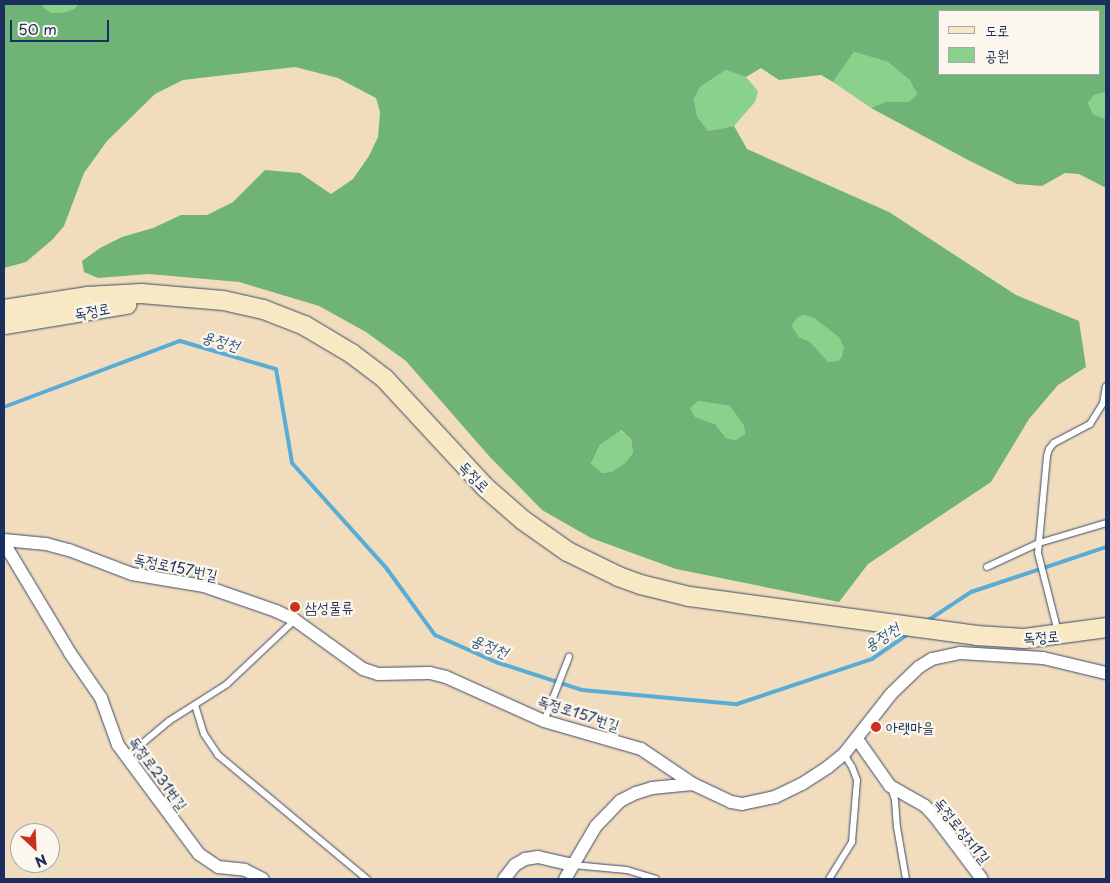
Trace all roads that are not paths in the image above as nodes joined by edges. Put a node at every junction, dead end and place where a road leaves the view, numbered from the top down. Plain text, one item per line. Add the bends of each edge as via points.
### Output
1 (180, 296) junction
2 (4, 310) edge
3 (4, 324) edge
4 (1106, 386) edge
5 (1106, 523) edge
6 (4, 542) edge
7 (1039, 543) junction
8 (987, 567) dead end
9 (295, 620) junction
10 (1106, 627) edge
11 (1059, 635) junction
12 (568, 656) dead end
13 (1106, 674) edge
14 (195, 705) junction
15 (544, 720) junction
16 (856, 739) junction
17 (844, 754) junction
18 (126, 756) junction
19 (693, 784) junction
20 (890, 786) junction
21 (573, 865) junction
22 (263, 879) edge
23 (367, 879) edge
24 (504, 879) edge
25 (565, 879) edge
26 (656, 879) edge
27 (829, 879) edge
28 (906, 879) edge
29 (982, 879) edge

1 - 2 street, 독정로 via 114,294
1 - 3 street, 독정로
1 - 11 street, 독정로 via 223,300 263,309 304,325 351,353 400,394 503,504 544,536 618,576 689,596 976,635 1024,638
4 - 7 lane via 1103,403 1090,424 1054,443 1049,449
5 - 7 lane
6 - 9 street, 독정로157번길 via 46,544 132,574 204,586
6 - 18 street, 독정로231번길 via 70,653 102,698 118,745
7 - 8 lane
7 - 11 lane via 1038,553
9 - 14 lane via 227,684
9 - 15 street, 독정로157번길 via 363,669 378,674 430,673 446,677
10 - 11 street, 독정로
12 - 15 lane
13 - 16 street, 독정로157번길 via 1043,658 946,655 919,667 891,694
14 - 18 lane via 169,721
14 - 23 lane via 209,745 218,756
15 - 19 street, 독정로157번길 via 641,749
16 - 17 street, 독정로157번길
16 - 20 street, 독정로성지1길
17 - 19 street, 독정로157번길 via 802,784 758,802 731,802
17 - 27 lane via 856,780 852,842
18 - 22 street, 독정로231번길 via 199,854 218,867 245,870
19 - 21 street via 652,788 620,801 596,826
20 - 28 lane via 895,800
20 - 29 street, 독정로성지1길 via 925,806
21 - 24 street via 538,857 525,859 514,865
21 - 25 street
21 - 26 lane via 627,870

